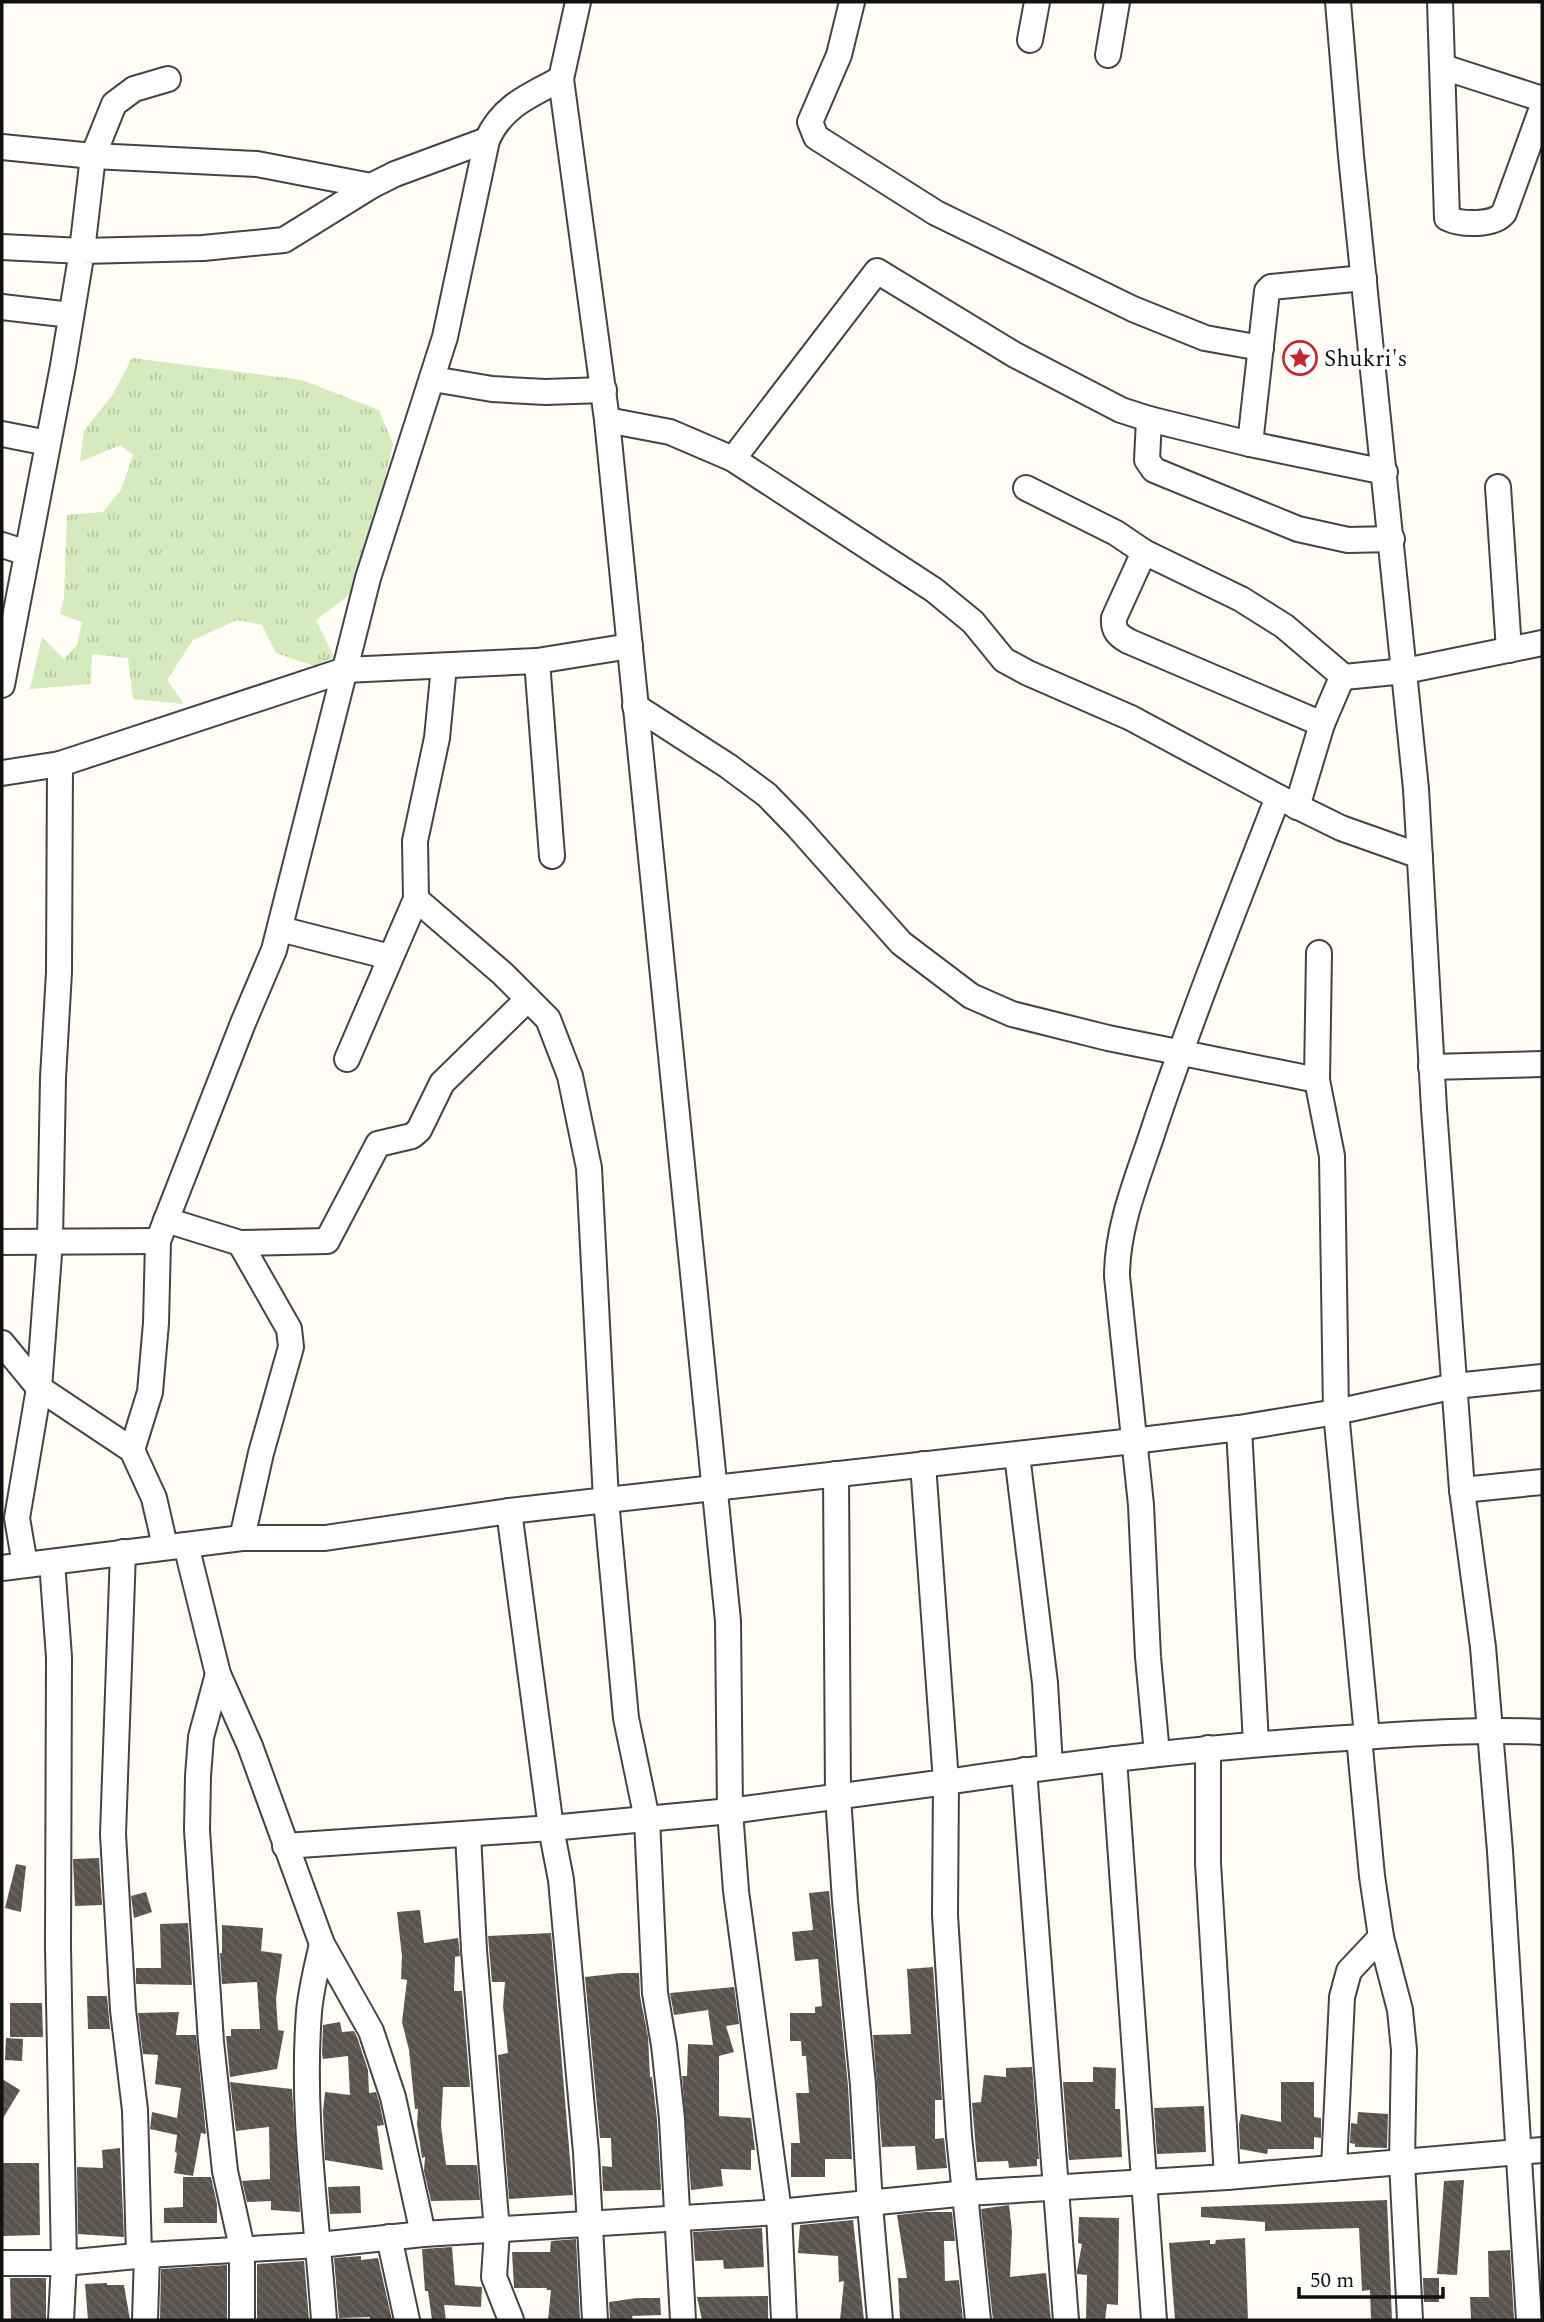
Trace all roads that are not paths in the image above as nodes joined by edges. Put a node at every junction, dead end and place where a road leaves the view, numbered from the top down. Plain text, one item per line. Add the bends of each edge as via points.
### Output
1 (852, 2) edge
2 (1037, 2) edge
3 (1117, 2) edge
4 (1338, 2) edge
5 (1440, 2) edge
6 (581, 4) edge
7 (1030, 40) dead end
8 (1108, 55) dead end
9 (1443, 66) junction
10 (169, 79) dead end
11 (561, 79) junction
12 (1542, 99) edge
13 (1542, 108) edge
14 (2, 128) edge
15 (487, 141) junction
16 (10, 148) edge
17 (93, 156) junction
18 (372, 186) junction
19 (2, 247) edge
20 (82, 251) junction
21 (1364, 278) junction
22 (2, 307) edge
23 (71, 315) junction
24 (1261, 348) junction
25 (433, 379) junction
26 (604, 390) junction
27 (1149, 419) junction
28 (607, 420) junction
29 (2, 434) edge
30 (48, 443) junction
31 (1250, 443) junction
32 (733, 458) junction
33 (1385, 472) junction
34 (1026, 488) dead end
35 (1498, 488) dead end
36 (1392, 539) junction
37 (2, 545) edge
38 (1144, 552) junction
39 (27, 553) junction
40 (1542, 643) edge
41 (630, 646) junction
42 (1510, 650) junction
43 (537, 661) junction
44 (444, 666) junction
45 (345, 670) junction
46 (1405, 671) junction
47 (1344, 677) junction
48 (2, 685) edge
49 (635, 706) junction
50 (1322, 724) junction
51 (60, 764) junction
52 (2, 773) edge
53 (1287, 802) junction
54 (552, 856) dead end
55 (1420, 856) junction
56 (416, 898) junction
57 (280, 929) junction
58 (1319, 953) dead end
59 (390, 957) junction
60 (528, 999) junction
61 (1180, 1051) junction
62 (347, 1059) dead end
63 (1542, 1064) edge
64 (1431, 1068) junction
65 (1317, 1080) junction
66 (162, 1230) junction
67 (50, 1241) junction
68 (2, 1242) edge
69 (240, 1243) junction
70 (2, 1343) edge
71 (1542, 1377) edge
72 (1455, 1386) junction
73 (39, 1388) junction
74 (1336, 1412) junction
75 (1239, 1428) junction
76 (1133, 1441) junction
77 (132, 1450) junction
78 (1017, 1455) junction
79 (923, 1464) junction
80 (836, 1474) junction
81 (1542, 1482) edge
82 (713, 1489) junction
83 (1462, 1490) junction
84 (606, 1500) junction
85 (509, 1511) junction
86 (242, 1538) junction
87 (176, 1546) junction
88 (122, 1552) junction
89 (52, 1562) junction
90 (13, 1567) edge
91 (218, 1674) junction
92 (1489, 1730) junction
93 (1542, 1732) edge
94 (1363, 1737) junction
95 (1256, 1743) junction
96 (1208, 1748) junction
97 (1157, 1754) junction
98 (1114, 1759) junction
99 (1050, 1766) junction
100 (1024, 1770) junction
101 (946, 1782) junction
102 (838, 1796) junction
103 (730, 1811) junction
104 (647, 1819) junction
105 (551, 1828) junction
106 (468, 1834) junction
107 (285, 1846) junction
108 (1381, 1937) junction
109 (322, 1944) junction
110 (1530, 2151) edge
111 (1402, 2162) junction
112 (1334, 2168) junction
113 (1227, 2177) junction
114 (1145, 2182) junction
115 (1056, 2188) junction
116 (967, 2193) junction
117 (870, 2205) junction
118 (779, 2212) junction
119 (676, 2219) junction
120 (589, 2225) junction
121 (497, 2231) junction
122 (423, 2234) junction
123 (389, 2237) junction
124 (319, 2245) junction
125 (242, 2248) junction
126 (143, 2255) junction
127 (2, 2263) edge
128 (64, 2263) junction
129 (1534, 2265) edge
130 (61, 2320) edge
131 (145, 2320) edge
132 (242, 2320) edge
133 (324, 2320) edge
134 (407, 2320) edge
135 (510, 2320) edge
136 (595, 2320) edge
137 (683, 2320) edge
138 (784, 2320) edge
139 (880, 2320) edge
140 (978, 2320) edge
141 (1066, 2320) edge
142 (1154, 2320) edge
143 (1410, 2320) edge
144 (1529, 2320) edge

1 - 24 street via 839,55 810,122 816,137 936,213 1133,309 1205,338
2 - 7 street
3 - 8 street
4 - 21 street
5 - 9 street
6 - 11 street
9 - 12 street
9 - 13 street via 1446,211 1447,218 1455,222 1493,222 1504,213
10 - 17 street via 134,89 114,104
11 - 15 street via 514,104
11 - 26 street
14 - 16 street
15 - 18 street
15 - 25 street
16 - 17 street
17 - 18 street via 257,164
17 - 20 street
18 - 20 street via 284,240 203,248
19 - 20 street
20 - 23 street
21 - 24 street via 1271,286 1265,299
21 - 33 street
22 - 23 street
23 - 30 street
24 - 31 street
25 - 26 street via 492,389
25 - 45 street via 368,578
26 - 28 street
27 - 31 street
27 - 32 street via 1121,410 1015,355 877,271
27 - 36 street via 1147,460 1154,470 1298,529 1348,540
28 - 32 street via 670,432
28 - 41 street
29 - 30 street
30 - 39 street
31 - 33 street
32 - 53 street via 934,590 973,622 1004,660 1131,718
33 - 36 street
34 - 38 street
35 - 42 street
36 - 46 street
37 - 39 street
38 - 47 street via 1241,599
38 - 50 street via 1114,618 1118,635
39 - 48 street
40 - 42 street
41 - 43 street
41 - 49 street
42 - 46 street
43 - 44 street
43 - 54 street
44 - 45 street
44 - 56 street via 437,738 415,841
45 - 51 street
45 - 57 street
46 - 47 street
46 - 55 street
47 - 50 street
49 - 61 street via 767,795 901,943 971,996 1012,1014
49 - 82 street
50 - 53 street
51 - 52 street
51 - 67 street
53 - 55 street via 1341,828
53 - 61 street
55 - 64 street
56 - 59 street
56 - 60 street
57 - 59 street
57 - 66 street
58 - 65 street
59 - 62 street
60 - 69 street via 442,1083 419,1130 378,1144 327,1241
60 - 84 street via 548,1019 570,1076 589,1168
61 - 65 street
61 - 76 street via 1124,1218 1117,1254
63 - 64 street
64 - 72 street
65 - 74 street via 1332,1156
66 - 67 street
66 - 69 street
66 - 77 street via 150,1392
67 - 68 street
67 - 73 street
69 - 86 street via 289,1329 291,1347
70 - 73 street
71 - 72 street
72 - 74 street
72 - 83 street
73 - 77 street
73 - 90 street
74 - 75 street
74 - 94 street
75 - 76 street
75 - 95 street
76 - 78 street
76 - 97 street
77 - 87 street
78 - 79 street
78 - 99 street via 1045,1683
79 - 80 street
79 - 101 street
80 - 82 street
80 - 102 street
81 - 83 street
82 - 84 street
82 - 103 street via 728,1621
83 - 92 street
84 - 85 street
84 - 104 street via 626,1718
85 - 86 street via 325,1538
85 - 105 street
86 - 87 street
87 - 88 street
87 - 91 street
88 - 89 street
88 - 126 street via 113,1834
89 - 90 street
89 - 128 street via 59,1657
91 - 107 street via 250,1746
91 - 125 street via 201,1737 197,1830 211,2042 225,2171
92 - 93 street
92 - 94 street
92 - 110 street
94 - 95 street
94 - 108 street
95 - 96 street
96 - 97 street
96 - 113 street via 1208,1863
97 - 98 street
98 - 99 street
98 - 114 street
99 - 100 street
100 - 101 street
100 - 115 street
101 - 102 street
101 - 116 street via 945,1915
102 - 103 street
102 - 117 street
103 - 104 street
103 - 118 street via 736,1891
104 - 105 street
104 - 119 street via 654,1993 672,2119
105 - 106 street
105 - 120 street via 561,1880
106 - 107 street
106 - 121 street
107 - 109 street
108 - 111 street via 1400,2010 1404,2050
108 - 112 street via 1349,1971 1342,1997
109 - 122 street via 371,2031 393,2097
109 - 124 street via 309,2010 306,2110
110 - 111 street
110 - 129 street
111 - 112 street
111 - 143 street
112 - 113 street
113 - 114 street
114 - 115 street
114 - 142 street
115 - 116 street
115 - 141 street
116 - 117 street
116 - 140 street
117 - 118 street
117 - 139 street
118 - 119 street
118 - 138 street
119 - 120 street
119 - 137 street
120 - 121 street
120 - 136 street
121 - 122 street
121 - 135 street via 494,2277
122 - 123 street
123 - 124 street
123 - 134 street
124 - 125 street
124 - 133 street
125 - 126 street
125 - 132 street
126 - 128 street
126 - 131 street
127 - 128 street
128 - 130 street
129 - 144 street

